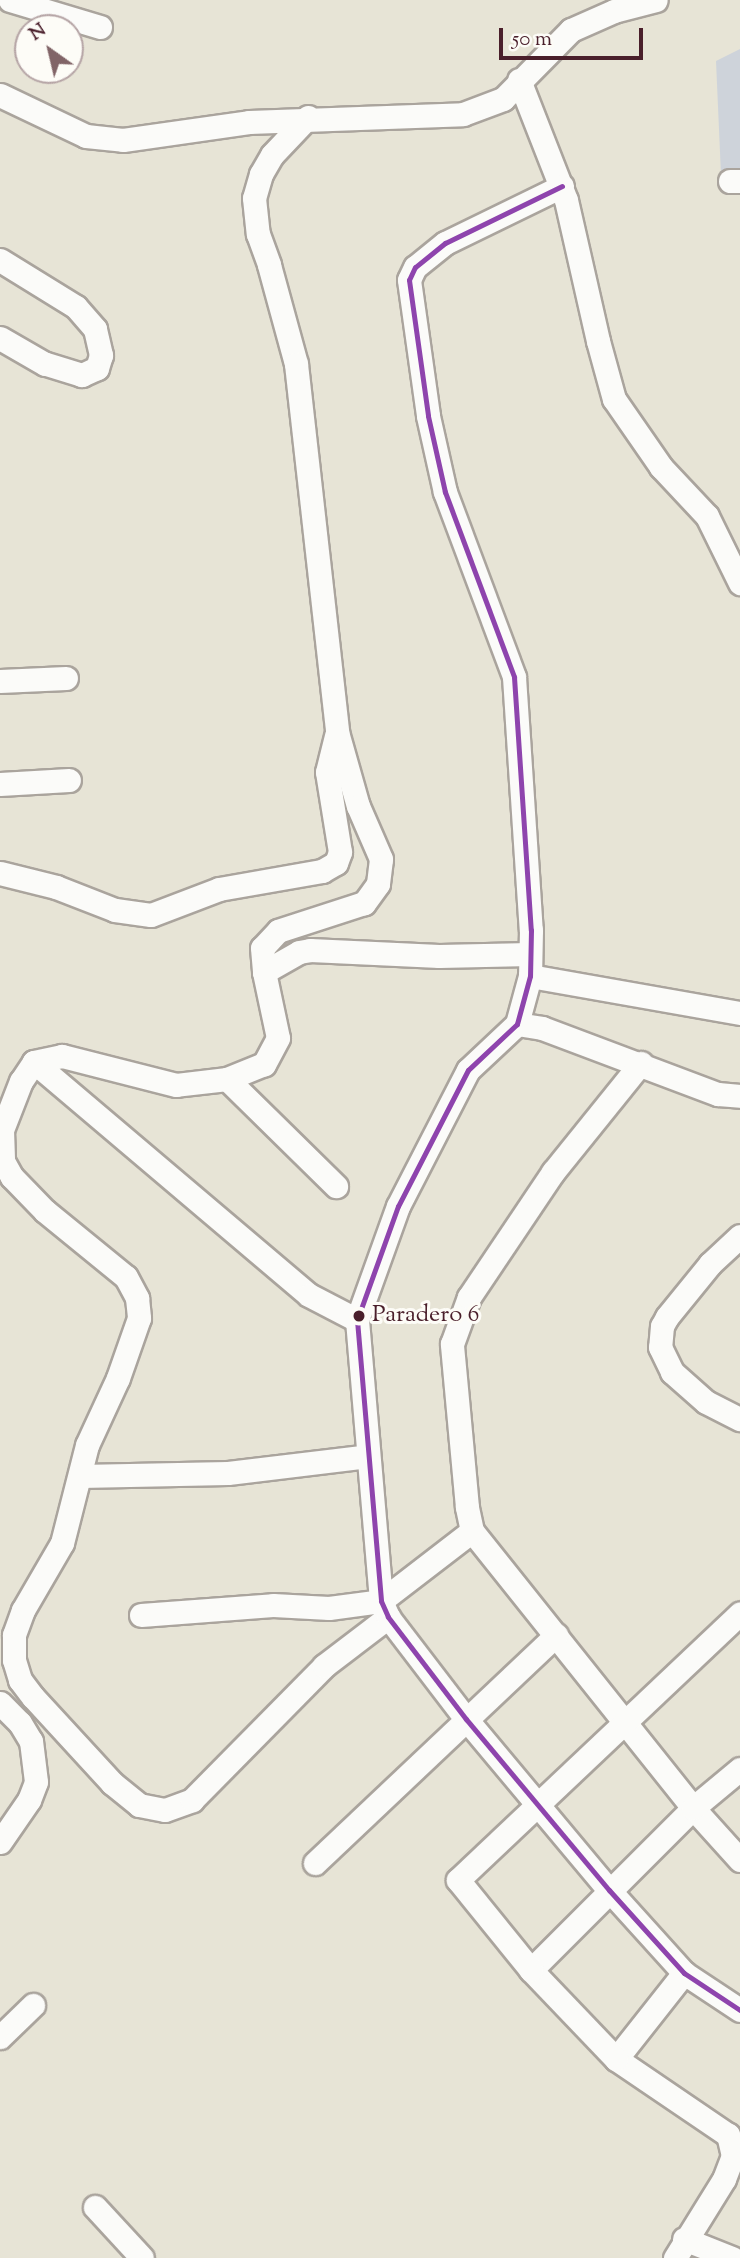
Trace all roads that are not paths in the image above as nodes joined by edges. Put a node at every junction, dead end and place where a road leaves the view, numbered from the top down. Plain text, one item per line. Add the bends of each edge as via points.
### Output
1 (10, 0) edge
2 (656, 0) edge
3 (100, 27) dead end
4 (519, 80) junction
5 (0, 95) edge
6 (309, 117) junction
7 (562, 186) junction
8 (0, 260) edge
9 (0, 338) edge
10 (740, 583) edge
11 (66, 678) dead end
12 (0, 681) edge
13 (337, 732) junction
14 (69, 780) dead end
15 (0, 784) edge
16 (0, 873) edge
17 (530, 965) junction
18 (264, 972) junction
19 (740, 1013) edge
20 (517, 1024) junction
21 (34, 1062) junction
22 (641, 1063) junction
23 (227, 1079) junction
24 (740, 1096) edge
25 (336, 1186) dead end
26 (740, 1236) edge
27 (356, 1320) junction
28 (740, 1419) edge
29 (368, 1456) junction
30 (80, 1476) junction
31 (472, 1531) junction
32 (384, 1609) junction
33 (740, 1613) edge
34 (141, 1615) dead end
35 (556, 1635) junction
36 (0, 1703) edge
37 (466, 1719) junction
38 (626, 1723) junction
39 (740, 1769) edge
40 (538, 1805) junction
41 (693, 1808) junction
42 (0, 1842) edge
43 (740, 1860) edge
44 (315, 1863) dead end
45 (609, 1890) junction
46 (531, 1970) junction
47 (684, 1973) junction
48 (33, 2004) dead end
49 (740, 2010) edge
50 (0, 2037) edge
51 (616, 2059) junction
52 (95, 2207) dead end
53 (679, 2248) edge
54 (142, 2258) edge
55 (732, 2258) edge

1 - 3 street
2 - 4 street via 614,11 571,30
4 - 6 street via 503,99 463,114
4 - 7 street
5 - 6 street via 86,136 123,140
6 - 13 street via 272,155 254,198 257,234 296,365
7 - 10 street via 614,399 661,467 707,516
7 - 17 street via 445,243 415,267 410,281 428,416 445,492 514,677
8 - 9 street via 76,307 95,329 101,355 97,368 82,376 45,364
11 - 12 street
13 - 16 street via 327,772 340,852 336,863 322,871 219,889 151,915 116,910 56,887
13 - 18 street via 358,806 381,859 378,884 364,903 278,931 262,948
14 - 15 street
17 - 18 street via 310,950
17 - 19 street
17 - 20 street
18 - 23 street via 278,1038 264,1064
20 - 22 street via 542,1028
20 - 27 street via 468,1070 398,1206
21 - 23 street via 62,1056 176,1085
21 - 27 street via 309,1296
21 - 30 street via 5,1118 3,1161 45,1211 126,1277 137,1298 139,1318 87,1445
22 - 24 street via 718,1094
22 - 31 street via 553,1172 469,1297 452,1344
23 - 25 street
26 - 28 street via 710,1264 667,1317 660,1347 672,1372 706,1402
27 - 29 street
29 - 30 street via 228,1473
29 - 32 street
30 - 32 street via 62,1543 23,1610 14,1635 15,1660 20,1680 33,1697 112,1783 139,1805 165,1810 192,1800
31 - 32 street
31 - 35 street
32 - 34 street via 273,1605
32 - 37 street
33 - 38 street
35 - 37 street
35 - 38 street
36 - 42 street via 31,1741 36,1782
37 - 40 street
37 - 44 street
38 - 40 street
38 - 41 street
39 - 41 street
40 - 45 street
40 - 46 street via 458,1880
41 - 43 street
41 - 45 street
45 - 46 street
45 - 47 street
46 - 51 street
47 - 49 street
47 - 51 street
48 - 50 street
51 - 53 street via 729,2135 733,2156 723,2179
52 - 54 street
53 - 55 street

